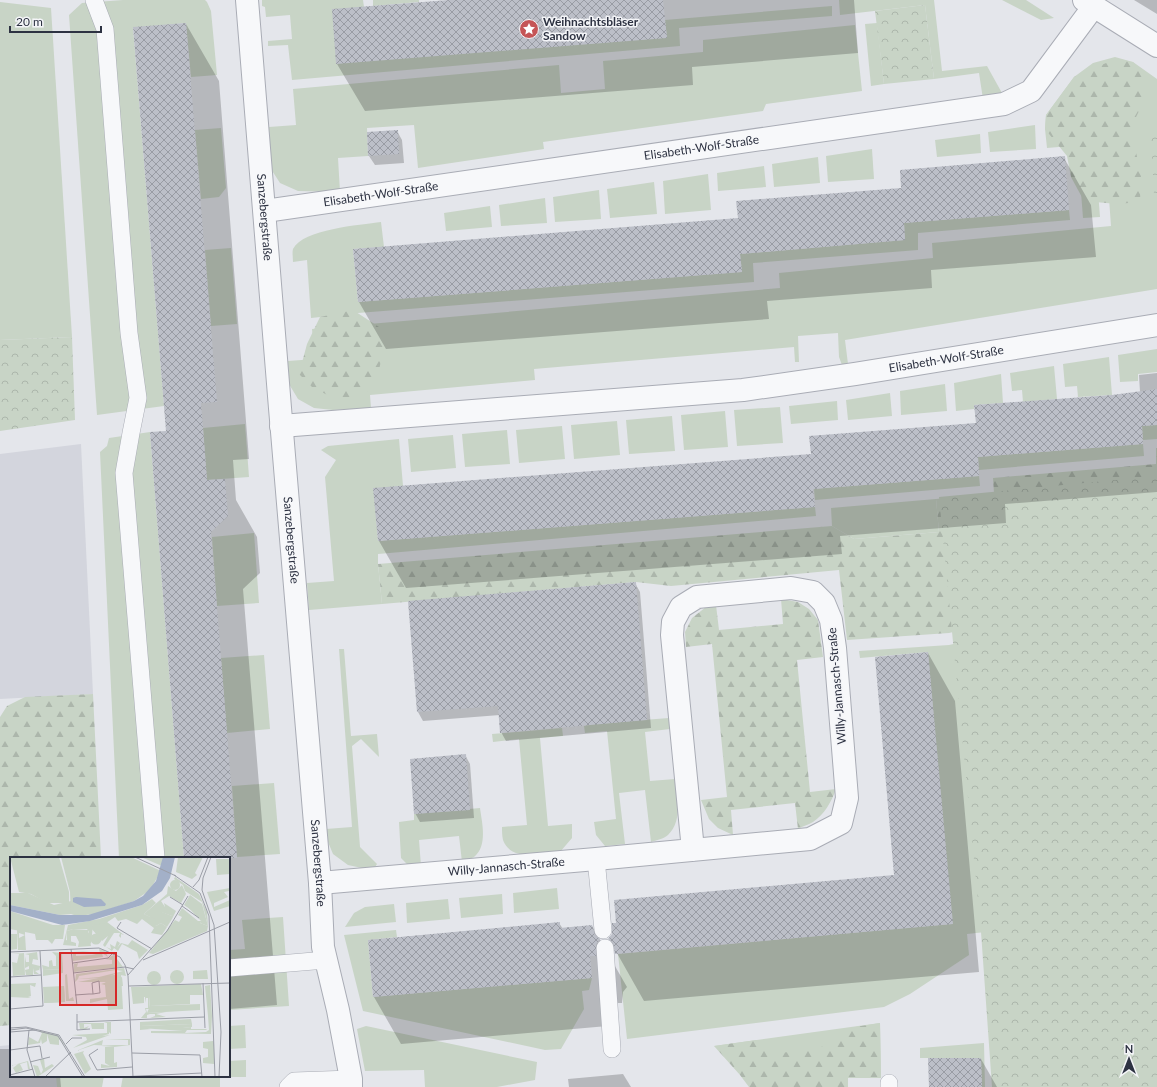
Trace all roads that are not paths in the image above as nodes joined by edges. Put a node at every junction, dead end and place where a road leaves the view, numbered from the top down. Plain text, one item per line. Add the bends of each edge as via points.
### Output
1 (94, 0) edge
2 (247, 0) edge
3 (1089, 3) edge
4 (1157, 46) edge
5 (265, 211) junction
6 (1157, 325) edge
7 (281, 426) junction
8 (693, 850) junction
9 (156, 857) edge
10 (596, 859) junction
11 (320, 883) junction
12 (603, 930) dead end
13 (604, 948) dead end
14 (326, 960) junction
15 (230, 968) edge
16 (612, 1049) dead end
17 (351, 1083) edge
18 (288, 1087) edge

1 - 9 lane via 105,29 129,333 138,398 124,473
2 - 5 street, Sanzebergstraße
3 - 4 street, Elisabeth-Wolf-Straße
3 - 5 street, Elisabeth-Wolf-Straße via 1031,91 1004,104
5 - 7 street, Sanzebergstraße
6 - 7 street, Elisabeth-Wolf-Straße via 743,390
7 - 11 street, Sanzebergstraße
8 - 8 street, Willy-Jannasch-Straße via 810,839 841,823 848,798 833,634 824,603 813,592 791,588 697,597 681,607 673,622 672,635
8 - 10 street, Willy-Jannasch-Straße
10 - 11 street, Willy-Jannasch-Straße
10 - 12 lane
11 - 14 street, Sanzebergstraße
13 - 16 lane
14 - 15 lane
14 - 17 street, Sanzebergstraße
17 - 18 lane, Sanzebergstraße via 294,1081

